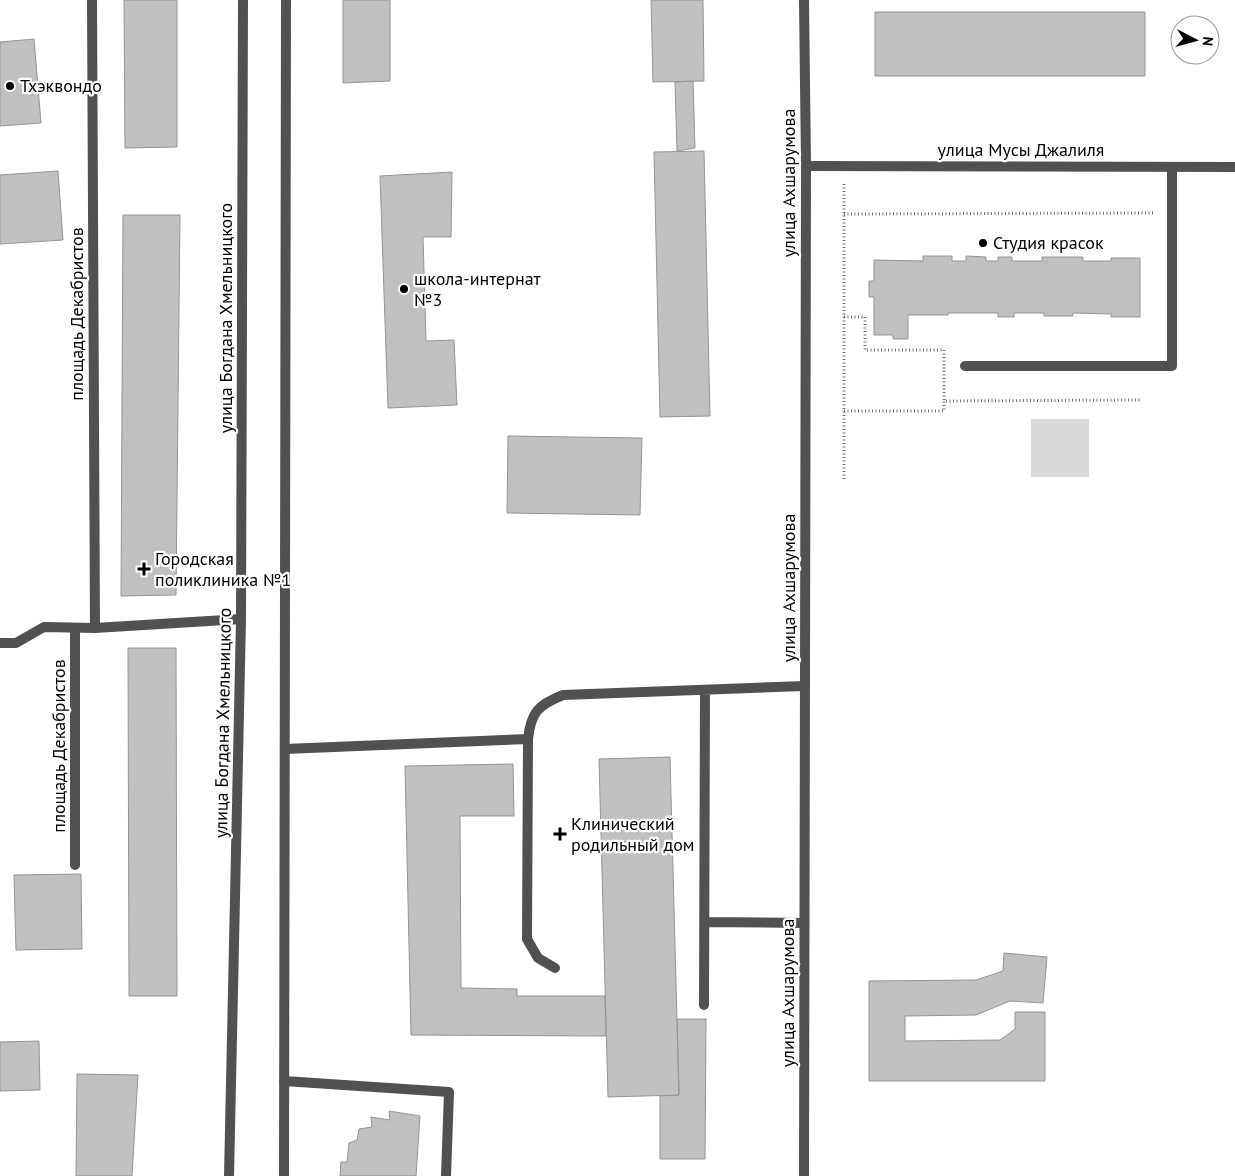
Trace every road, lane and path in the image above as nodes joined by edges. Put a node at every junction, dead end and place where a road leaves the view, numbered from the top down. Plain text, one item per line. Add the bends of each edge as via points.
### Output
1 (92, 0) edge
2 (243, 0) edge
3 (286, 0) edge
4 (804, 0) edge
5 (806, 166) junction
6 (844, 166) junction
7 (1172, 167) junction
8 (1235, 167) edge
9 (1172, 213) junction
10 (844, 214) junction
11 (844, 317) junction
12 (965, 366) dead end
13 (1142, 400) dead end
14 (944, 401) junction
15 (844, 411) junction
16 (844, 481) dead end
17 (241, 619) junction
18 (75, 628) junction
19 (95, 628) junction
20 (0, 643) edge
21 (805, 686) junction
22 (705, 690) junction
23 (528, 739) junction
24 (285, 749) junction
25 (75, 865) dead end
26 (705, 922) junction
27 (804, 923) junction
28 (555, 968) dead end
29 (704, 1005) dead end
30 (284, 1081) junction
31 (230, 1176) edge
32 (284, 1176) edge
33 (446, 1176) edge
34 (804, 1176) edge

1 - 19 street, площадь Декабристов
2 - 17 street, улица Богдана Хмельницкого
3 - 24 street
4 - 5 street, улица Ахшарумова
5 - 6 street, улица Мусы Джалиля
5 - 21 street, улица Ахшарумова
6 - 7 street, улица Мусы Джалиля
6 - 10 path
7 - 8 street, улица Мусы Джалиля
7 - 9 street
9 - 10 path
9 - 12 street via 1172,366
10 - 11 path
11 - 14 path via 865,317 864,350 944,350
11 - 15 path
13 - 14 path
14 - 15 path via 944,411
15 - 16 path
17 - 19 street
17 - 31 street, улица Богдана Хмельницкого
18 - 19 street
18 - 20 street via 44,627 16,642
18 - 25 street, площадь Декабристов
21 - 22 street
21 - 27 street, улица Ахшарумова
22 - 23 street via 563,695 545,702 536,711 529,724
22 - 26 street
23 - 24 street
23 - 28 street via 527,939 538,958
24 - 30 street
26 - 27 street
26 - 29 street
27 - 34 street, улица Ахшарумова
30 - 32 street
30 - 33 street via 449,1092

